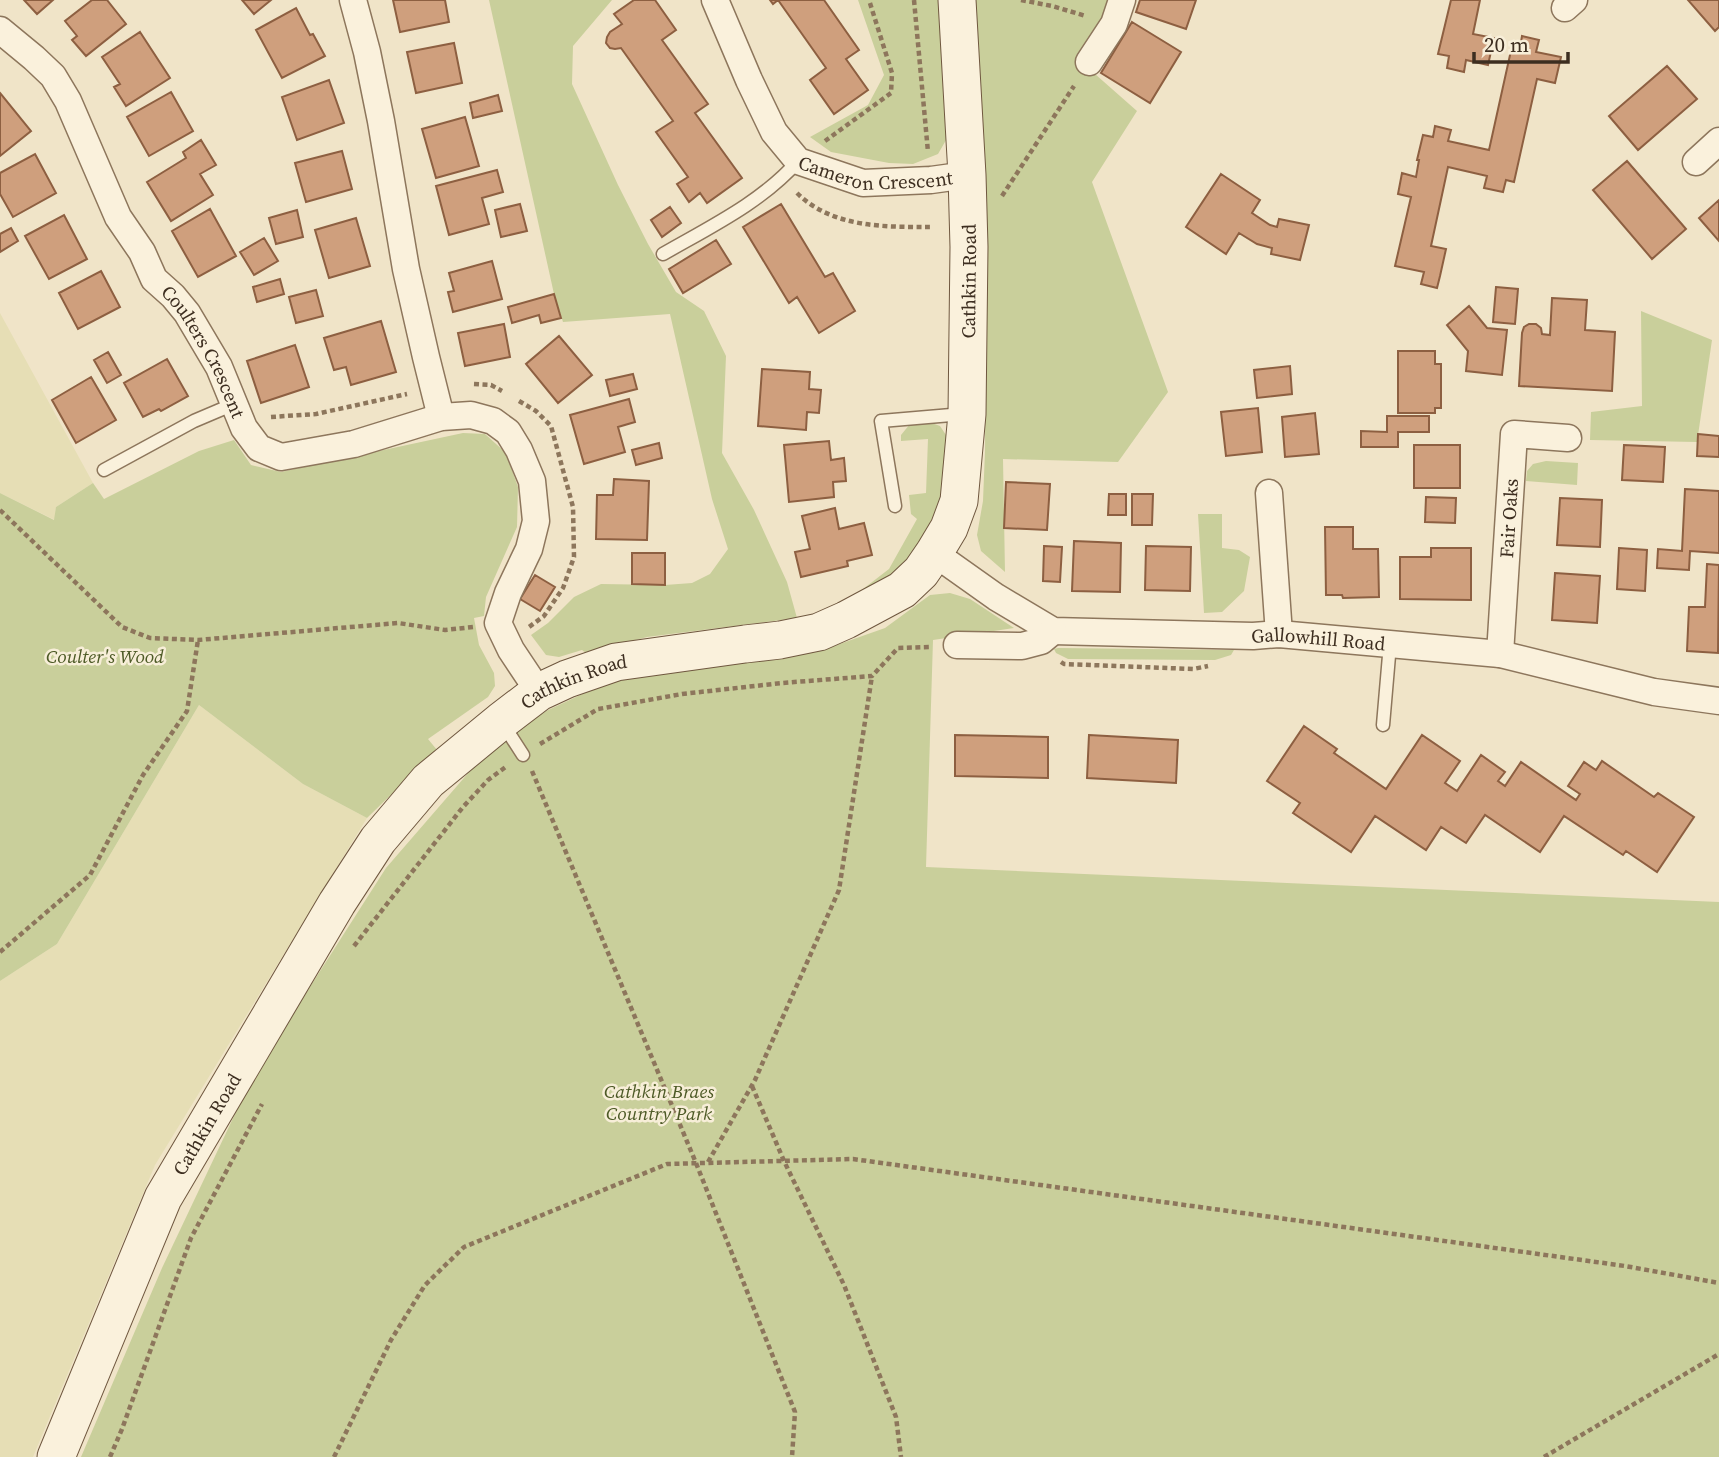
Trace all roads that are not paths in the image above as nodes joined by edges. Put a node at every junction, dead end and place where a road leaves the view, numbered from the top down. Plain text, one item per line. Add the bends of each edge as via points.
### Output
1 (354, 0) edge
2 (715, 0) edge
3 (957, 0) edge
4 (1118, 12) edge
5 (0, 30) edge
6 (1089, 62) road end
7 (1719, 141) edge
8 (1696, 162) dead end
9 (791, 169) junction
10 (967, 175) junction
11 (663, 254) dead end
12 (967, 414) junction
13 (239, 416) junction
14 (442, 417) junction
15 (1568, 438) dead end
16 (104, 470) dead end
17 (1269, 493) dead end
18 (895, 506) dead end
19 (934, 553) junction
20 (1053, 631) junction
21 (1279, 634) junction
22 (1390, 644) junction
23 (957, 645) road end
24 (1500, 654) junction
25 (540, 692) junction
26 (1719, 701) edge
27 (501, 721) junction
28 (1383, 725) dead end
29 (523, 755) road end
30 (57, 1457) edge

1 - 14 street via 381,121 406,269
2 - 9 street, Cameron Crescent
3 - 10 main road, Cathkin Road
4 - 6 street
5 - 13 street, Coulters Crescent via 52,76 68,101 118,217 155,279 187,313 219,367
7 - 8 street
9 - 10 street, Cameron Crescent via 863,183
9 - 11 lane via 743,208
10 - 12 main road, Cathkin Road
12 - 18 lane via 881,421
12 - 19 main road, Cathkin Road via 959,501
13 - 14 street, Coulters Crescent via 259,448 281,457 354,444
13 - 16 lane via 214,411
14 - 25 street, Coulters Crescent via 471,415 493,421 508,432 533,481 536,521 529,549 508,593 503,633
15 - 24 street, Fair Oaks via 1514,434
17 - 21 street
19 - 20 street, Gallowhill Road
19 - 25 main road, Cathkin Road via 902,590 819,632 617,662
20 - 21 street, Gallowhill Road
20 - 23 street via 1041,641 1022,646
21 - 22 street, Gallowhill Road
22 - 24 street, Gallowhill Road
22 - 28 lane
24 - 26 street, Gallowhill Road via 1654,692
25 - 27 main road, Cathkin Road
27 - 29 lane
27 - 30 main road, Cathkin Road via 428,781 378,840 337,903 163,1198

